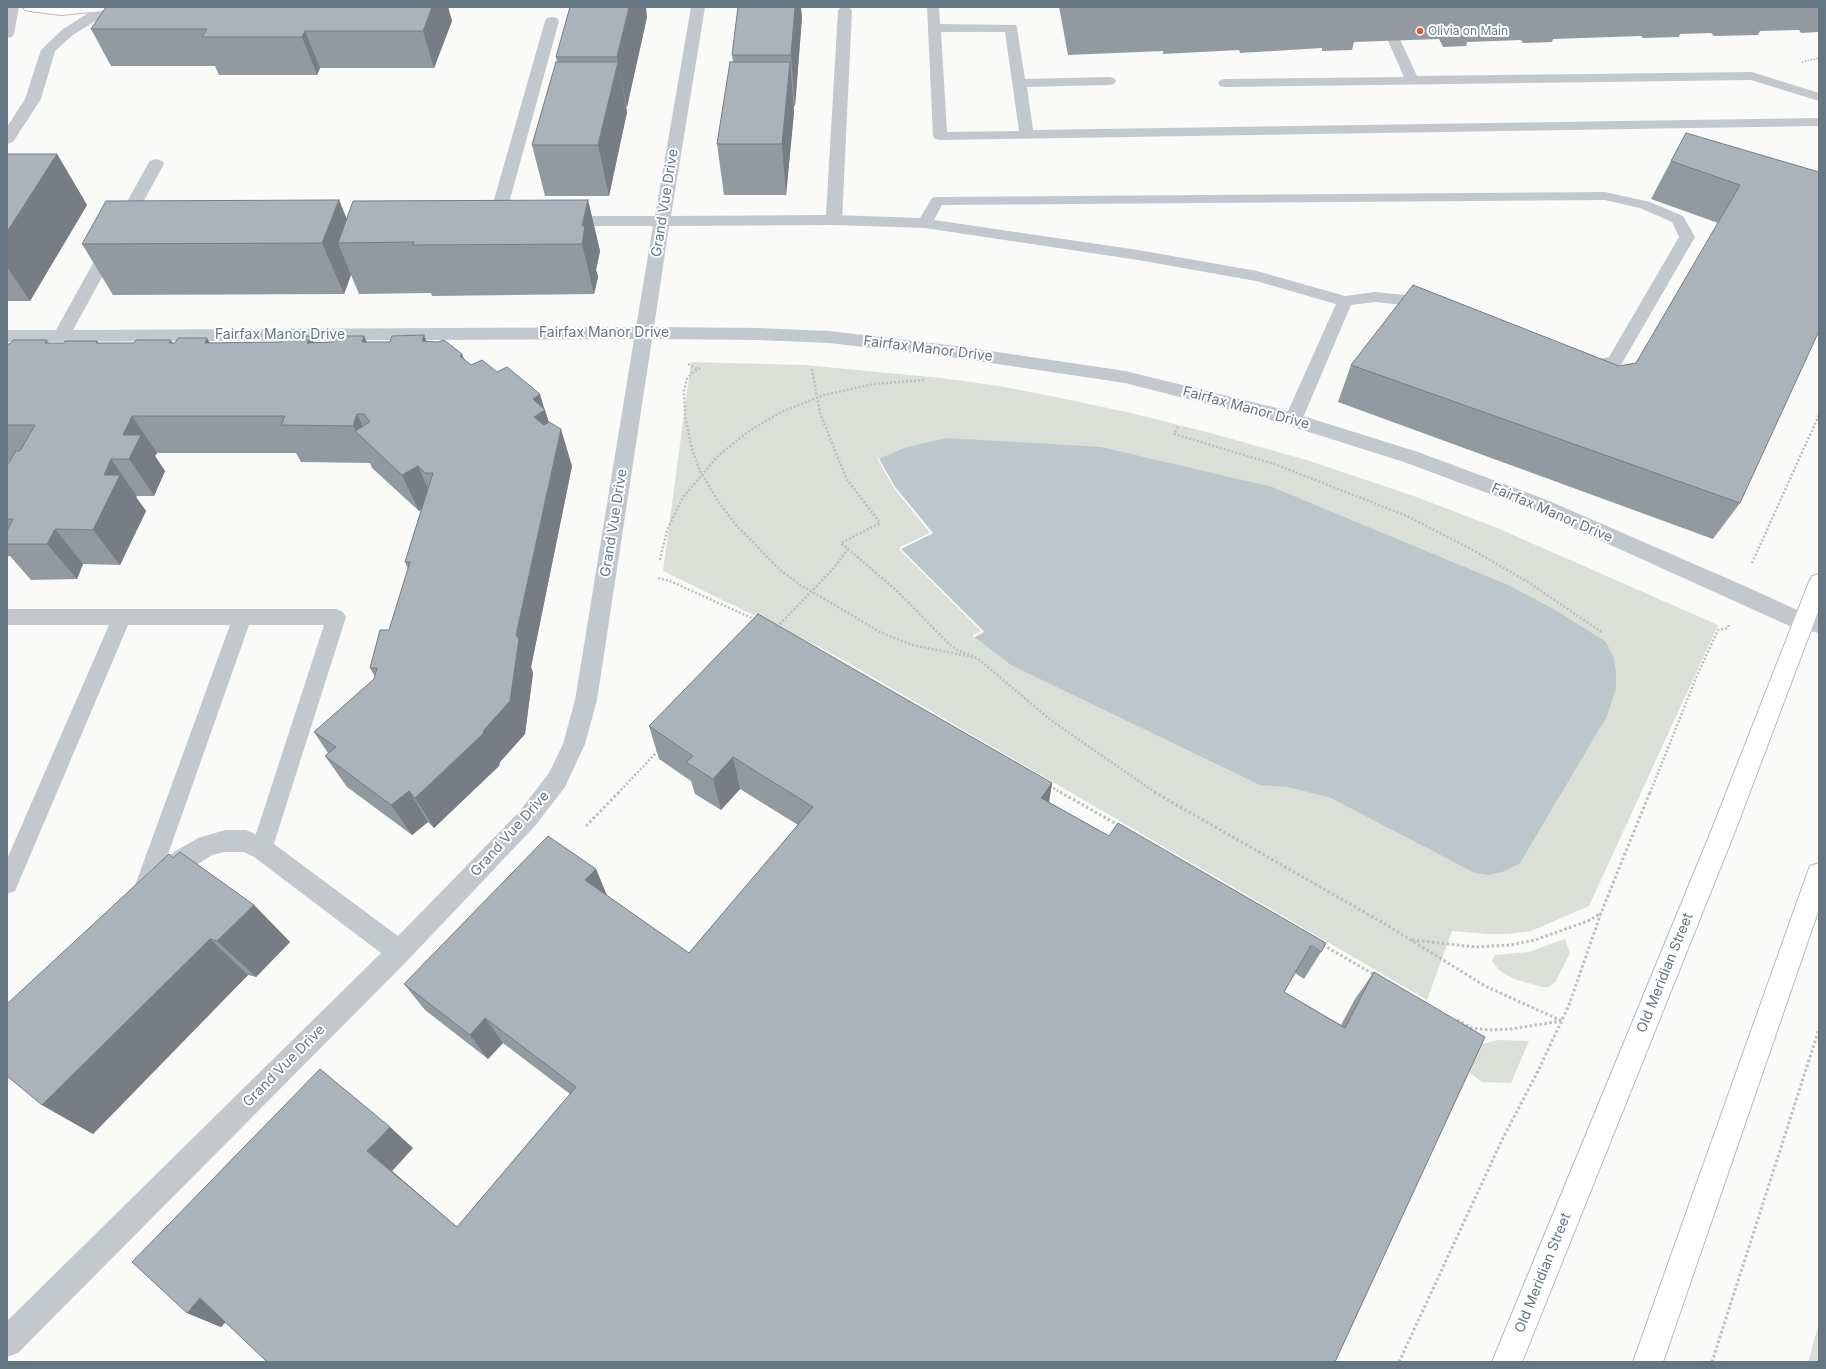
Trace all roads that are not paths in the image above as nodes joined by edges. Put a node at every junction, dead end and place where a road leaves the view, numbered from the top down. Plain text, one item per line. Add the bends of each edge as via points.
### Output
1 (12, 7) edge
2 (30, 7) edge
3 (101, 7) edge
4 (108, 7) edge
5 (698, 7) edge
6 (933, 7) edge
7 (1379, 7) edge
8 (845, 11) dead end
9 (552, 21) dead end
10 (934, 28) junction
11 (7, 34) edge
12 (1412, 80) junction
13 (1109, 81) dead end
14 (1019, 83) junction
15 (1225, 83) dead end
16 (1819, 97) edge
17 (1819, 122) edge
18 (1027, 135) junction
19 (7, 139) edge
20 (156, 164) dead end
21 (662, 220) junction
22 (834, 220) junction
23 (496, 221) edge
24 (551, 221) edge
25 (925, 223) junction
26 (1345, 301) junction
27 (1438, 313) edge
28 (644, 333) junction
29 (7, 336) edge
30 (62, 336) junction
31 (1569, 364) edge
32 (1293, 420) junction
33 (1819, 582) edge
34 (7, 617) edge
35 (122, 617) junction
36 (242, 617) junction
37 (1811, 624) edge
38 (262, 849) junction
39 (1819, 874) edge
40 (7, 884) edge
41 (144, 891) junction
42 (126, 907) edge
43 (399, 952) junction
44 (7, 1342) edge
45 (1507, 1362) edge
46 (1648, 1362) edge

1 - 11 street
2 - 3 main road via 61,11
4 - 19 street via 68,32 48,50 33,99
5 - 21 street, Grand Vue Drive
6 - 10 lane
7 - 12 lane
8 - 22 street
9 - 23 street
10 - 14 lane via 1011,28
10 - 18 lane via 940,136
12 - 15 lane
12 - 16 lane via 1752,76
13 - 14 lane
14 - 18 lane
17 - 18 lane
20 - 30 street via 132,223
21 - 22 street
21 - 24 street
21 - 28 street, Grand Vue Drive
22 - 25 lane
25 - 26 lane via 1258,276
25 - 31 lane via 936,202 1597,196 1646,205 1678,219 1688,238 1615,361 1590,367
26 - 27 lane via 1375,297 1405,300
26 - 32 lane
28 - 30 street, Fairfax Manor Drive
28 - 32 street, Fairfax Manor Drive via 829,337 957,352 1125,377
28 - 43 street, Grand Vue Drive via 586,700 574,744 557,780 527,819
29 - 30 street, Fairfax Manor Drive
32 - 37 street, Fairfax Manor Drive via 1411,457 1540,505
33 - 37 main road, Old Meridian Street
34 - 35 lane
35 - 36 lane
35 - 40 lane
36 - 38 lane via 336,617
36 - 41 lane
37 - 45 main road, Old Meridian Street via 1722,834
38 - 41 street via 246,841 225,841 206,846 183,860
38 - 43 street
39 - 46 main road
41 - 42 street
43 - 44 street, Grand Vue Drive

